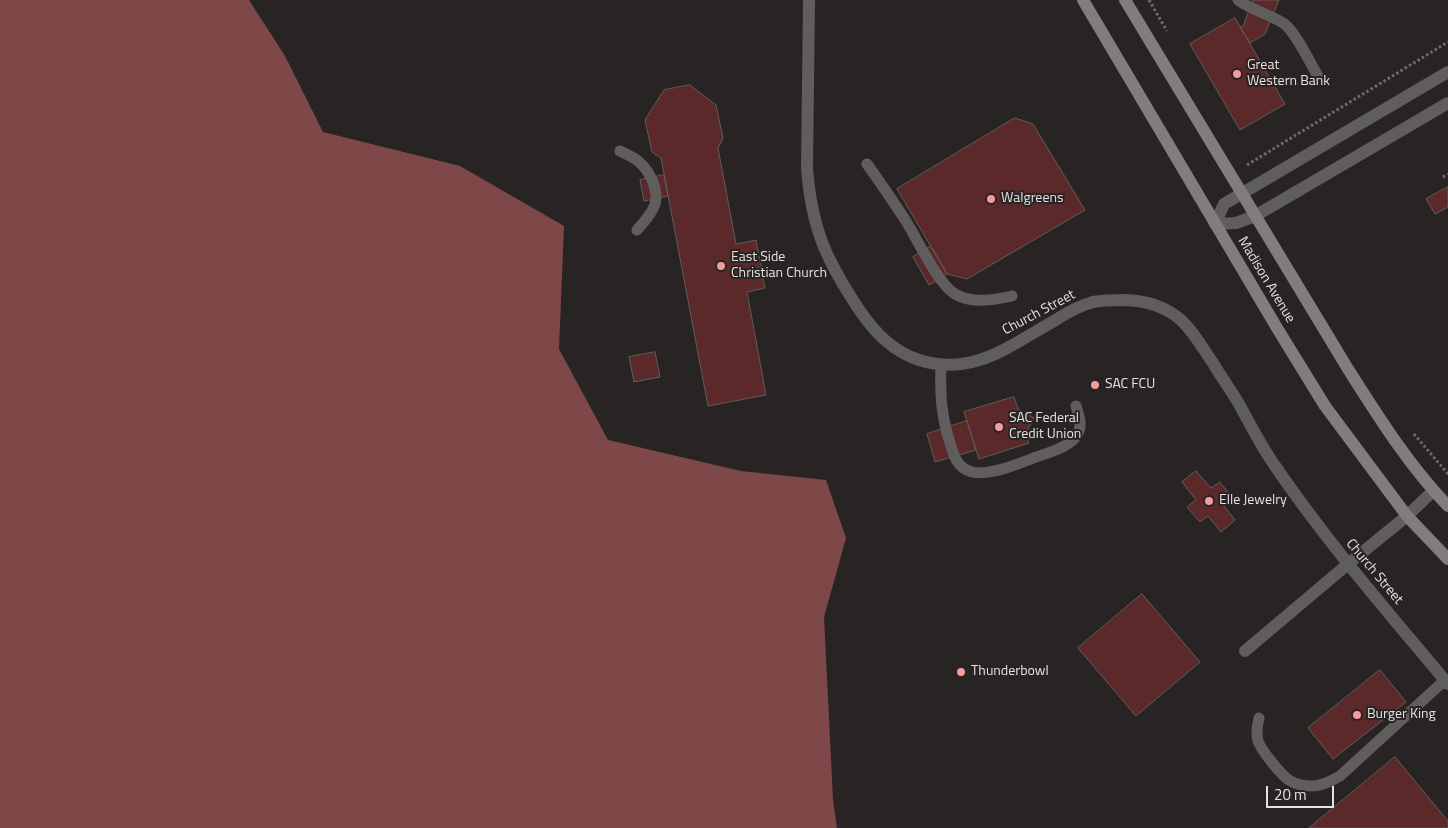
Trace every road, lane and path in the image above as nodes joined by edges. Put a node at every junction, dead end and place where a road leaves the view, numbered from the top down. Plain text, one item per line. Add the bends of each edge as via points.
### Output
1 (809, 0) edge
2 (1083, 0) edge
3 (1125, 0) edge
4 (1238, 0) edge
5 (1448, 42) edge
6 (1448, 72) edge
7 (1319, 78) dead end
8 (1448, 103) edge
9 (620, 151) dead end
10 (867, 164) dead end
11 (1246, 165) dead end
12 (1448, 174) edge
13 (1442, 177) dead end
14 (1243, 194) junction
15 (1254, 216) junction
16 (1215, 224) junction
17 (637, 230) dead end
18 (1012, 296) dead end
19 (941, 365) junction
20 (1076, 406) dead end
21 (1433, 491) junction
22 (1448, 506) edge
23 (1408, 516) junction
24 (1448, 559) edge
25 (1348, 564) junction
26 (1245, 651) dead end
27 (1446, 682) edge
28 (1259, 718) dead end

1 - 19 street, Church Street via 807,169 814,222 823,249 839,280 882,340 906,356
2 - 16 main road, Madison Avenue
3 - 14 main road, Madison Avenue
4 - 7 lane via 1285,24
5 - 11 path
6 - 14 street
8 - 15 street
9 - 17 lane via 642,165 654,188 655,204
10 - 18 lane via 944,284 954,294 966,299 996,300
12 - 13 path
14 - 15 main road, Madison Avenue
14 - 16 street via 1224,204
15 - 16 street via 1236,223
15 - 21 main road, Madison Avenue via 1381,420
16 - 23 main road, Madison Avenue via 1325,406
19 - 20 lane via 940,396 944,423 956,461 973,472 1017,465 1065,445 1076,436 1080,427
19 - 25 street, Church Street via 958,366 979,361 1070,311 1093,302 1140,301 1162,308 1181,320 1199,341 1276,468
21 - 22 main road, Madison Avenue
21 - 23 street
23 - 24 main road, Madison Avenue
23 - 25 street
25 - 26 street
25 - 27 street, Church Street
27 - 28 lane via 1340,776 1325,784 1300,785 1288,780 1258,742 1256,729

